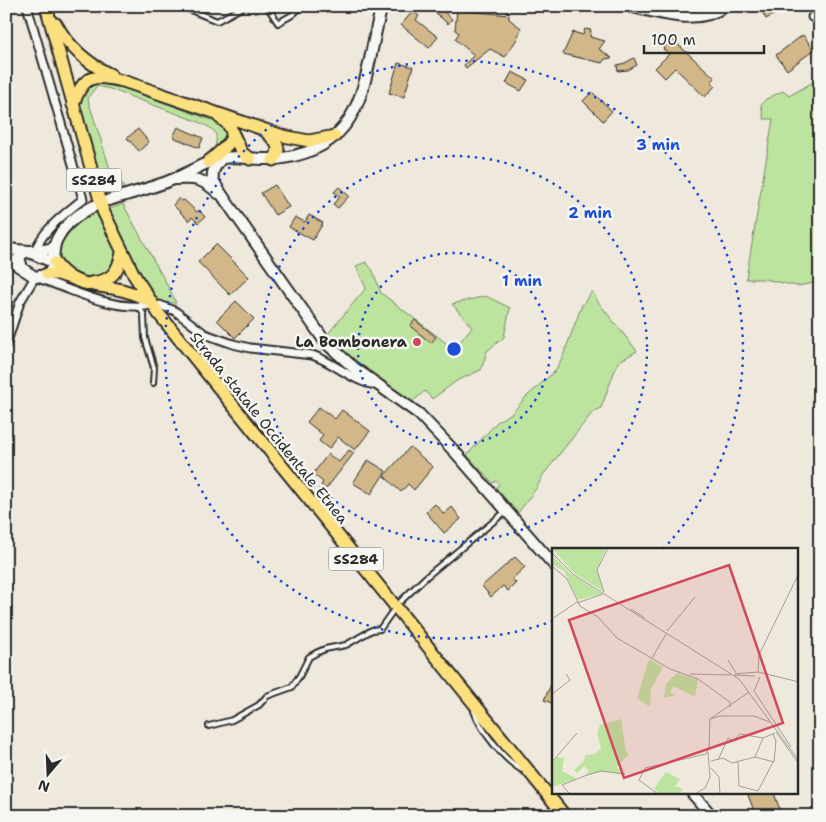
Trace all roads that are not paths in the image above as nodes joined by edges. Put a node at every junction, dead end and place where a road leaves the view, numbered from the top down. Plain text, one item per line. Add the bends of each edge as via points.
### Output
1 (27, 6) edge
2 (181, 6) edge
3 (245, 6) edge
4 (267, 6) edge
5 (302, 6) edge
6 (382, 6) edge
7 (628, 6) edge
8 (725, 6) edge
9 (47, 8) edge
10 (124, 81) junction
11 (73, 105) junction
12 (210, 111) junction
13 (261, 129) junction
14 (233, 134) junction
15 (335, 136) junction
16 (221, 159) junction
17 (250, 159) junction
18 (273, 160) junction
19 (203, 164) junction
20 (173, 179) junction
21 (211, 183) junction
22 (109, 200) dead end
23 (94, 206) dead end
24 (6, 248) edge
25 (54, 248) junction
26 (31, 251) junction
27 (122, 253) junction
28 (6, 258) edge
29 (55, 263) junction
30 (22, 268) junction
31 (41, 276) junction
32 (68, 277) junction
33 (83, 284) junction
34 (149, 304) junction
35 (6, 345) edge
36 (153, 384) dead end
37 (377, 385) junction
38 (507, 511) junction
39 (552, 563) edge
40 (401, 601) dead end
41 (392, 612) dead end
42 (208, 726) dead end
43 (693, 794) edge
44 (565, 816) edge
45 (712, 816) edge

1 - 26 street via 83,198
2 - 3 lane via 216,21
4 - 5 lane via 278,23
6 - 15 street via 362,94 352,116
7 - 8 street via 693,18 713,14
9 - 10 main road via 63,37 78,54 88,63
9 - 11 main road, Strada statale Occidentale Etnea / SS284
10 - 11 main road via 100,76 91,78 77,94
10 - 12 main road
11 - 27 main road, Strada statale Occidentale Etnea / SS284 via 98,196
12 - 13 main road
12 - 14 main road via 227,122
13 - 15 main road via 309,141
13 - 18 main road via 279,146
14 - 17 main road via 242,153
14 - 19 main road via 228,145
15 - 18 street via 307,152
16 - 17 street
16 - 19 street
16 - 21 street via 213,168
17 - 18 street
19 - 20 street
19 - 21 street via 202,177
20 - 21 street via 191,178
20 - 22 street
21 - 37 street via 326,342
23 - 25 street via 65,227
24 - 26 street
25 - 26 street
25 - 29 street
26 - 29 street
26 - 30 street via 19,257
27 - 33 main road via 120,265 112,276
27 - 34 main road, Strada statale Occidentale Etnea / SS284
28 - 30 street
29 - 31 street via 52,270
29 - 32 main road
30 - 31 street
31 - 32 main road via 58,274
31 - 34 street via 104,302
31 - 35 street via 20,302
32 - 33 main road
33 - 34 main road via 119,289
34 - 36 lane via 144,315 145,338 154,368
34 - 37 street via 175,311 210,336 242,346 312,355 366,384
34 - 44 main road, Strada statale Occidentale Etnea / SS284
37 - 38 street via 419,414
38 - 39 street
38 - 40 lane
41 - 42 lane via 380,629 310,657 288,689 267,696 232,720
43 - 45 street

